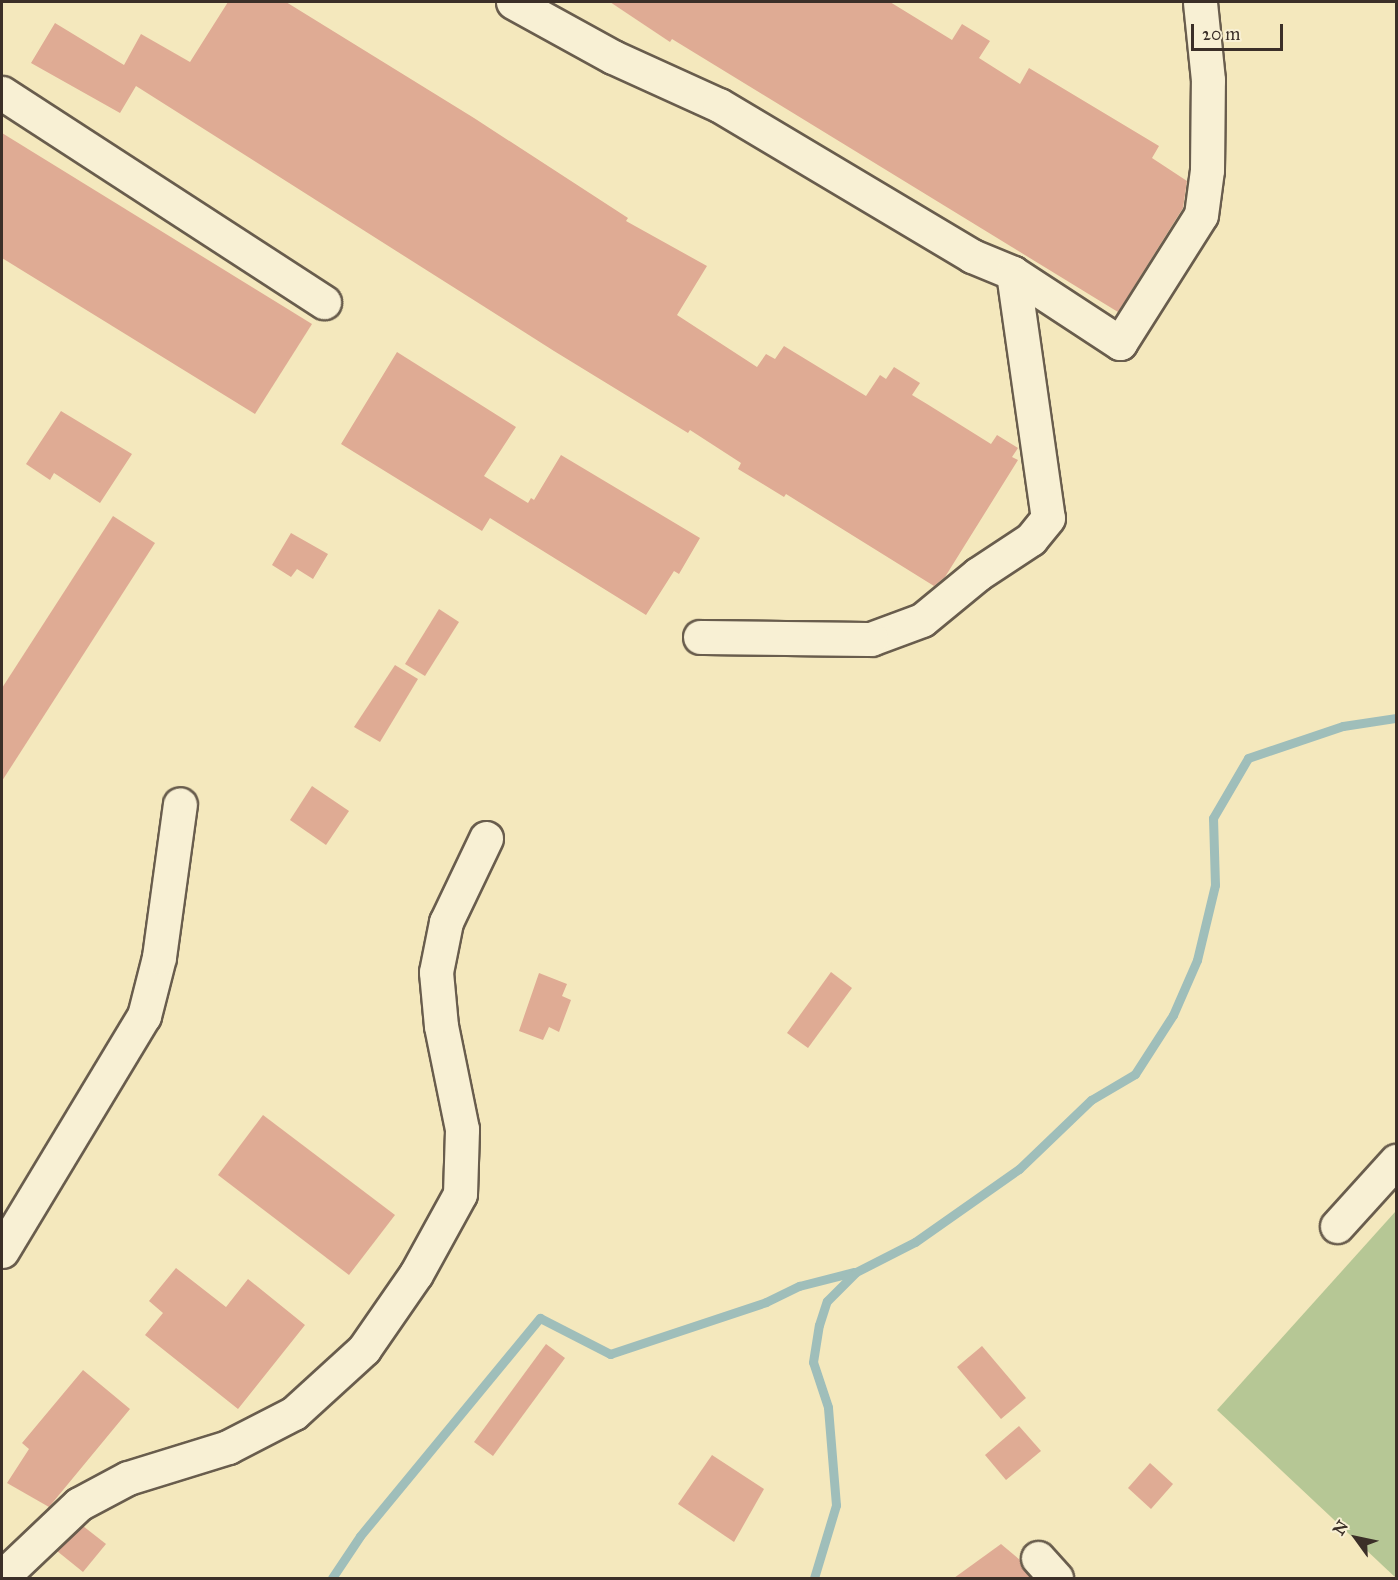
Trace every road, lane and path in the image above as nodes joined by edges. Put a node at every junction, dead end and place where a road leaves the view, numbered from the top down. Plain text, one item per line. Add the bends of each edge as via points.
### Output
1 (513, 2) edge
2 (1200, 2) edge
3 (2, 93) edge
4 (1013, 273) junction
5 (324, 302) dead end
6 (700, 637) dead end
7 (180, 804) dead end
8 (486, 838) dead end
9 (1396, 1161) edge
10 (1337, 1226) dead end
11 (2, 1251) edge
12 (2, 1577) edge

1 - 4 lane via 613,57 719,105 972,256
2 - 4 lane via 1208,80 1207,170 1201,215 1120,344
3 - 5 lane
4 - 6 lane via 1048,518 1031,539 978,574 922,620 871,639
7 - 11 lane via 159,957 144,1016
8 - 12 lane via 446,922 436,972 441,1026 462,1129 460,1194 416,1274 364,1349 294,1413 228,1447 128,1478 79,1504
9 - 10 lane

